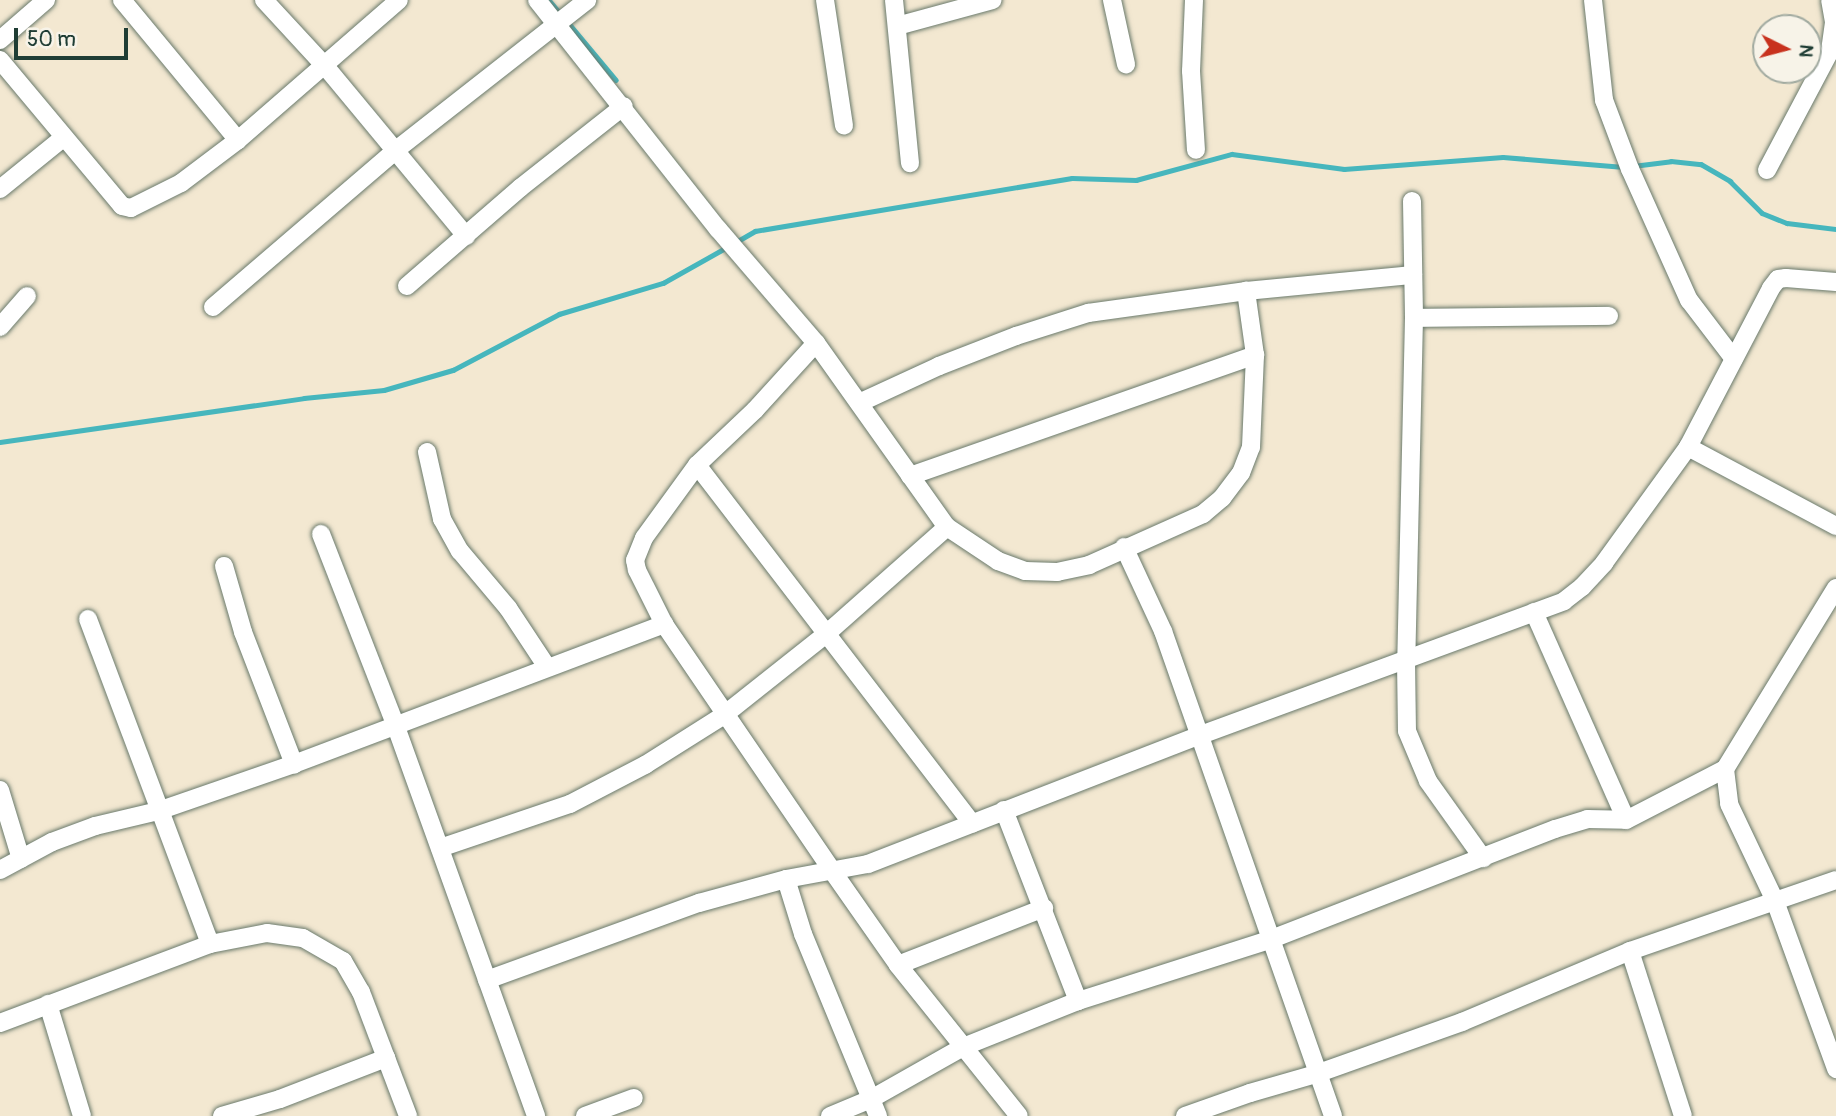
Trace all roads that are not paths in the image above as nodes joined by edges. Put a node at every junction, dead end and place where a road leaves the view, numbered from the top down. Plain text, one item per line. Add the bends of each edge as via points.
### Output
1 (46, 0) edge
2 (121, 0) edge
3 (264, 0) edge
4 (399, 0) edge
5 (537, 0) edge
6 (587, 0) edge
7 (825, 0) edge
8 (894, 0) edge
9 (993, 0) edge
10 (1112, 0) edge
11 (1194, 0) edge
12 (1593, 0) edge
13 (1830, 0) edge
14 (556, 22) junction
15 (897, 26) junction
16 (0, 40) edge
17 (0, 60) edge
18 (1126, 64) dead end
19 (325, 66) junction
20 (624, 106) junction
21 (844, 126) dead end
22 (63, 138) junction
23 (238, 140) junction
24 (396, 150) junction
25 (1196, 150) dead end
26 (910, 163) dead end
27 (1767, 170) dead end
28 (0, 189) edge
29 (1412, 201) dead end
30 (466, 236) junction
31 (1413, 275) junction
32 (1836, 282) edge
33 (407, 286) dead end
34 (1246, 290) junction
35 (27, 296) dead end
36 (212, 307) dead end
37 (1609, 316) dead end
38 (1414, 318) junction
39 (0, 327) edge
40 (816, 342) junction
41 (1255, 355) junction
42 (1734, 359) junction
43 (859, 403) junction
44 (1688, 447) junction
45 (427, 452) dead end
46 (697, 465) junction
47 (911, 476) junction
48 (1836, 526) edge
49 (947, 527) junction
50 (321, 534) dead end
51 (1124, 547) junction
52 (223, 566) dead end
53 (1836, 588) edge
54 (1534, 612) junction
55 (88, 619) dead end
56 (664, 624) junction
57 (825, 635) junction
58 (1406, 661) junction
59 (547, 667) junction
60 (724, 715) junction
61 (395, 724) junction
62 (1198, 736) junction
63 (294, 764) junction
64 (1726, 769) junction
65 (0, 790) edge
66 (1004, 810) junction
67 (158, 811) junction
68 (1626, 820) junction
69 (972, 824) junction
70 (440, 848) junction
71 (1483, 858) junction
72 (21, 859) junction
73 (0, 870) edge
74 (833, 872) junction
75 (786, 879) junction
76 (1836, 880) edge
77 (1775, 901) junction
78 (1044, 908) junction
79 (1269, 940) junction
80 (210, 944) junction
81 (1630, 951) junction
82 (898, 965) junction
83 (487, 980) junction
84 (1078, 1001) junction
85 (48, 1004) junction
86 (0, 1023) edge
87 (963, 1047) junction
88 (386, 1058) junction
89 (1836, 1069) edge
90 (1316, 1074) junction
91 (634, 1098) dead end
92 (875, 1107) edge
93 (82, 1116) edge
94 (222, 1116) edge
95 (408, 1116) edge
96 (536, 1116) edge
97 (584, 1116) edge
98 (830, 1116) edge
99 (1019, 1116) edge
100 (1185, 1116) edge
101 (1333, 1116) edge
102 (1683, 1116) edge

1 - 16 street
2 - 23 street
3 - 19 street
4 - 19 street
5 - 14 street
6 - 14 street
7 - 21 street
8 - 15 street
9 - 15 street
10 - 18 street
11 - 25 street via 1191,71
12 - 42 street via 1604,100 1630,169 1689,300
13 - 27 street via 1834,22 1830,51
14 - 20 street
14 - 24 street
15 - 26 street
17 - 22 street
19 - 23 street
19 - 24 street
20 - 30 street
20 - 40 street via 718,229
22 - 23 street via 122,206 131,208 181,183
22 - 28 street
24 - 30 street
24 - 36 street
29 - 31 street
30 - 33 street
31 - 34 street
31 - 38 street
32 - 42 street via 1778,279
34 - 41 street
34 - 43 street via 1088,313 1016,335
35 - 39 street
37 - 38 street
38 - 58 street
40 - 43 street
40 - 46 street
41 - 47 street
41 - 51 street via 1251,447 1241,473 1203,514
42 - 44 street
43 - 47 street
44 - 48 street
44 - 54 street via 1590,579 1564,601
45 - 59 street via 442,519 454,541 508,608
46 - 56 street via 637,551 637,570
46 - 57 street
47 - 49 street
49 - 51 street via 998,561 1025,570 1057,572 1089,565
49 - 57 street
50 - 61 street
51 - 62 street via 1163,631
52 - 63 street
53 - 64 street
54 - 58 street
54 - 68 street
55 - 67 street
56 - 59 street
56 - 60 street
57 - 60 street
57 - 69 street
58 - 62 street
58 - 71 street via 1407,731 1428,781
59 - 61 street
60 - 70 street via 645,765 570,804
60 - 74 street
61 - 63 street
61 - 70 street
62 - 66 street
62 - 79 street
63 - 67 street
64 - 68 street
64 - 77 street via 1729,804
65 - 72 street
66 - 69 street
66 - 78 street
67 - 72 street via 95,826
67 - 80 street
68 - 71 street via 1587,819
69 - 74 street via 868,864
70 - 83 street
71 - 79 street
72 - 73 street
74 - 75 street
74 - 82 street
75 - 83 street via 699,903
75 - 92 street via 803,934
76 - 77 street
77 - 81 street
77 - 89 street
78 - 82 street
78 - 84 street
79 - 84 street
79 - 90 street
80 - 85 street
80 - 88 street via 267,933 291,936 343,961 361,992
81 - 90 street via 1462,1022
81 - 102 street
82 - 87 street
83 - 96 street
84 - 87 street
85 - 86 street
85 - 93 street
87 - 92 street
87 - 99 street
88 - 94 street
88 - 95 street
90 - 100 street
90 - 101 street
91 - 97 street
92 - 98 street

